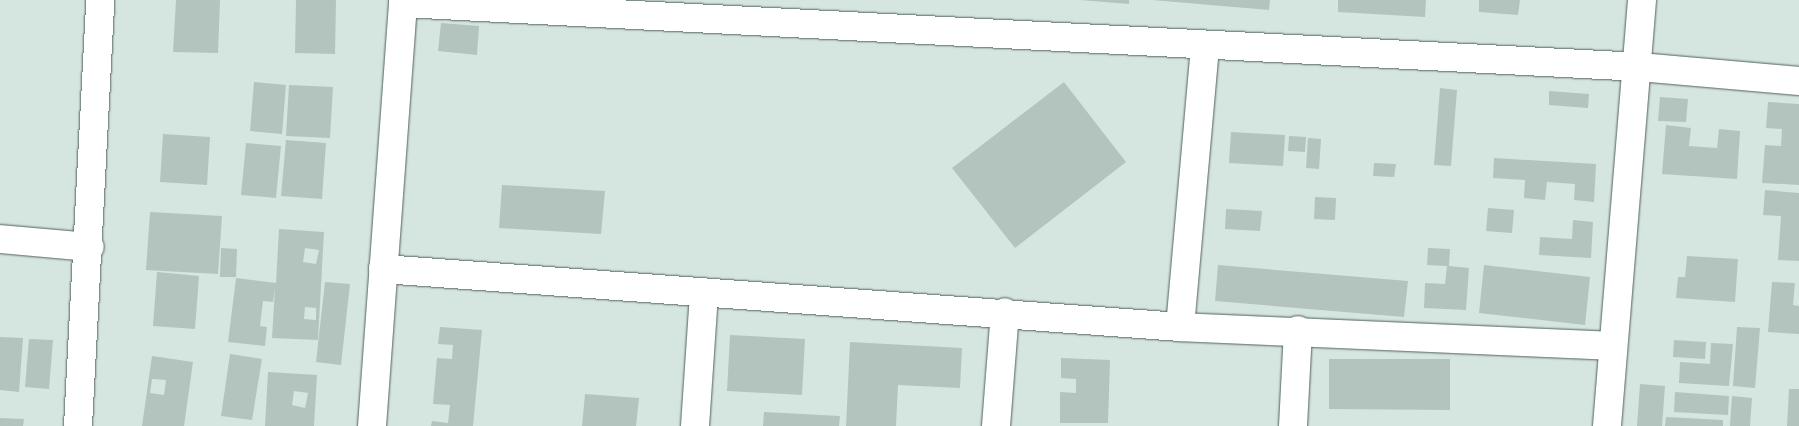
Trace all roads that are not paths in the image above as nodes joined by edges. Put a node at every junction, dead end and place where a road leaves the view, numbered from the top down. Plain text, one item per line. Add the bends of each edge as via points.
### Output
1 (100, 0) edge
2 (1642, 0) edge
3 (403, 1) edge
4 (1205, 44) junction
5 (1639, 67) junction
6 (1799, 82) edge
7 (0, 239) edge
8 (90, 247) junction
9 (383, 269) junction
10 (704, 293) junction
11 (1005, 312) junction
12 (1180, 327) junction
13 (1298, 330) junction
14 (1613, 346) junction
15 (78, 426) edge
16 (372, 426) edge
17 (696, 426) edge
18 (996, 426) edge
19 (1293, 426) edge
20 (1607, 426) edge

1 - 8 street
2 - 5 street
3 - 4 street
3 - 9 street
4 - 5 street
4 - 12 street
5 - 6 street
5 - 14 street
7 - 8 street
8 - 15 street
9 - 10 street
9 - 16 street
10 - 11 street
10 - 17 street
11 - 12 street
11 - 18 street
12 - 13 street
13 - 14 street
13 - 19 street
14 - 20 street

